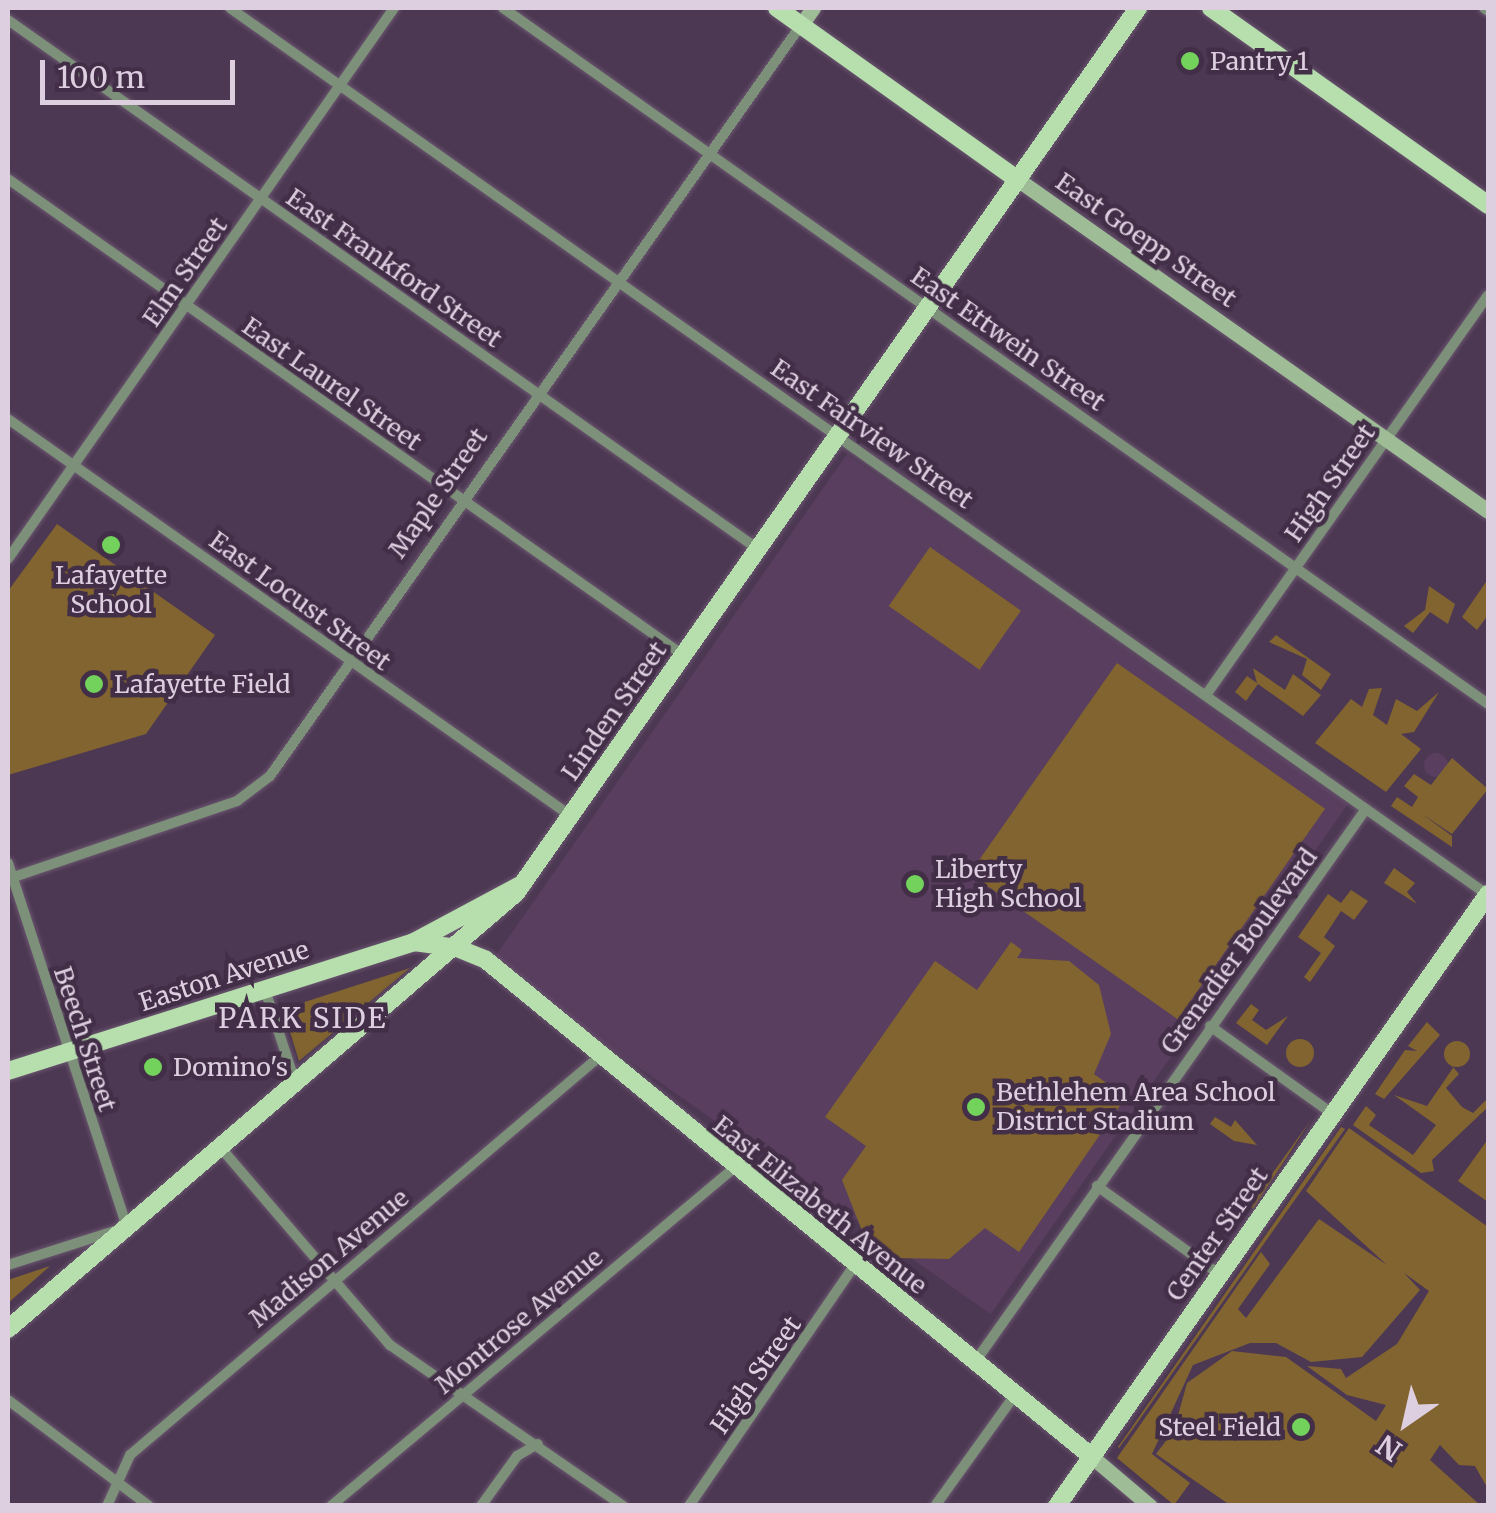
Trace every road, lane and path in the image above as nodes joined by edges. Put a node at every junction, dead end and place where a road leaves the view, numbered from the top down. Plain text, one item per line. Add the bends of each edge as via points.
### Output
1 (230, 8) edge
2 (394, 8) edge
3 (503, 8) edge
4 (777, 8) edge
5 (813, 8) edge
6 (1138, 8) edge
7 (1211, 8) edge
8 (8, 20) edge
9 (801, 25) junction
10 (341, 85) junction
11 (710, 153) junction
12 (8, 178) edge
13 (1016, 178) junction
14 (260, 198) junction
15 (1488, 204) edge
16 (618, 280) junction
17 (1488, 294) edge
18 (187, 305) junction
19 (928, 308) junction
20 (538, 395) junction
21 (8, 418) edge
22 (840, 435) junction
23 (1385, 439) junction
24 (74, 464) junction
25 (463, 501) junction
26 (1488, 511) edge
27 (758, 549) junction
28 (8, 559) edge
29 (1295, 568) junction
30 (683, 656) junction
31 (350, 662) junction
32 (1206, 695) junction
33 (1488, 704) edge
34 (1366, 809) junction
35 (571, 816) junction
36 (8, 863) edge
37 (10, 878) edge
38 (524, 884) junction
39 (1488, 895) edge
40 (414, 942) junction
41 (457, 948) junction
42 (264, 990) junction
43 (1210, 1026) junction
44 (66, 1052) junction
45 (599, 1057) junction
46 (8, 1071) edge
47 (296, 1086) junction
48 (1334, 1114) junction
49 (222, 1148) junction
50 (734, 1168) junction
51 (1097, 1186) junction
52 (127, 1227) junction
53 (8, 1265) edge
54 (854, 1266) junction
55 (1220, 1274) junction
56 (332, 1280) junction
57 (8, 1329) edge
58 (974, 1363) junction
59 (462, 1394) junction
60 (1014, 1396) junction
61 (8, 1400) edge
62 (538, 1444) junction
63 (1091, 1456) junction
64 (117, 1481) junction
65 (106, 1506) edge
66 (149, 1506) edge
67 (331, 1506) edge
68 (481, 1506) edge
69 (623, 1506) edge
70 (689, 1506) edge
71 (935, 1506) edge
72 (1057, 1506) edge
73 (1150, 1506) edge

1 - 10 street, East Fairview Street
2 - 10 street, Elm Street
3 - 11 street, East Ettwein Street
4 - 9 main road, East Goepp Street
5 - 9 street, Maple Street
6 - 13 main road, Linden Street
7 - 15 main road
8 - 14 street, East Frankford Street
9 - 11 street, Maple Street
9 - 13 main road, East Goepp Street
10 - 14 street, Elm Street
10 - 16 street, East Fairview Street
11 - 16 street, Maple Street
11 - 19 street, East Ettwein Street
12 - 18 street, East Laurel Street
13 - 19 main road, Linden Street
13 - 23 street, East Goepp Street
14 - 18 street, Elm Street
14 - 20 street, East Frankford Street
16 - 20 street, Maple Street
16 - 22 street, East Fairview Street
17 - 23 street, High Street
18 - 24 street, Elm Street
18 - 25 street, East Laurel Street
19 - 22 main road, Linden Street
19 - 29 street, East Ettwein Street
20 - 25 street, Maple Street
20 - 27 street, East Frankford Street
21 - 24 street, East Locust Street
22 - 27 main road, Linden Street
22 - 32 street, East Fairview Street
23 - 26 street, East Goepp Street
23 - 29 street, High Street
24 - 28 street, Elm Street
24 - 31 street, East Locust Street
25 - 30 street, East Laurel Street
25 - 31 street, Maple Street
27 - 30 main road, Linden Street
29 - 32 street, High Street
29 - 33 street, East Ettwein Street
30 - 35 main road, Linden Street
31 - 35 street, East Locust Street
31 - 37 street, Maple Street via 250,795
32 - 34 street, East Fairview Street
34 - 39 street, East Fairview Street
34 - 43 street, Grenadier Boulevard
35 - 38 main road, Linden Street
36 - 37 street, Beech Street
37 - 44 street, Beech Street
38 - 40 main road
38 - 41 main road, Linden Street
39 - 48 main road, Center Street
40 - 41 main road, Easton Avenue
40 - 42 main road, Easton Avenue
41 - 45 main road, East Elizabeth Avenue via 486,960
41 - 47 main road, Linden Street
42 - 44 main road, Easton Avenue
42 - 47 street
43 - 48 street
43 - 51 street, Grenadier Boulevard
44 - 46 main road, Easton Avenue
44 - 52 street, Beech Street
45 - 50 main road, East Elizabeth Avenue
45 - 56 street, Madison Avenue
47 - 49 main road, Linden Street
48 - 55 main road, Center Street
49 - 52 main road, Linden Street
49 - 56 street
50 - 54 main road, East Elizabeth Avenue
50 - 59 street, Montrose Avenue
51 - 55 street
51 - 58 street, Grenadier Boulevard
52 - 53 street
52 - 57 main road, Linden Street
54 - 58 main road, East Elizabeth Avenue
54 - 70 street, High Street
55 - 63 main road, Center Street
56 - 59 street via 390,1345
56 - 64 street, Madison Avenue via 130,1455
58 - 60 main road, East Elizabeth Avenue
59 - 62 street
59 - 67 street, Montrose Avenue
60 - 63 main road, East Elizabeth Avenue
60 - 71 street
61 - 64 street
62 - 68 street via 516,1456
62 - 69 street
63 - 72 main road, Center Street
63 - 73 street, East Elizabeth Avenue
64 - 65 street, Madison Avenue
64 - 66 street

